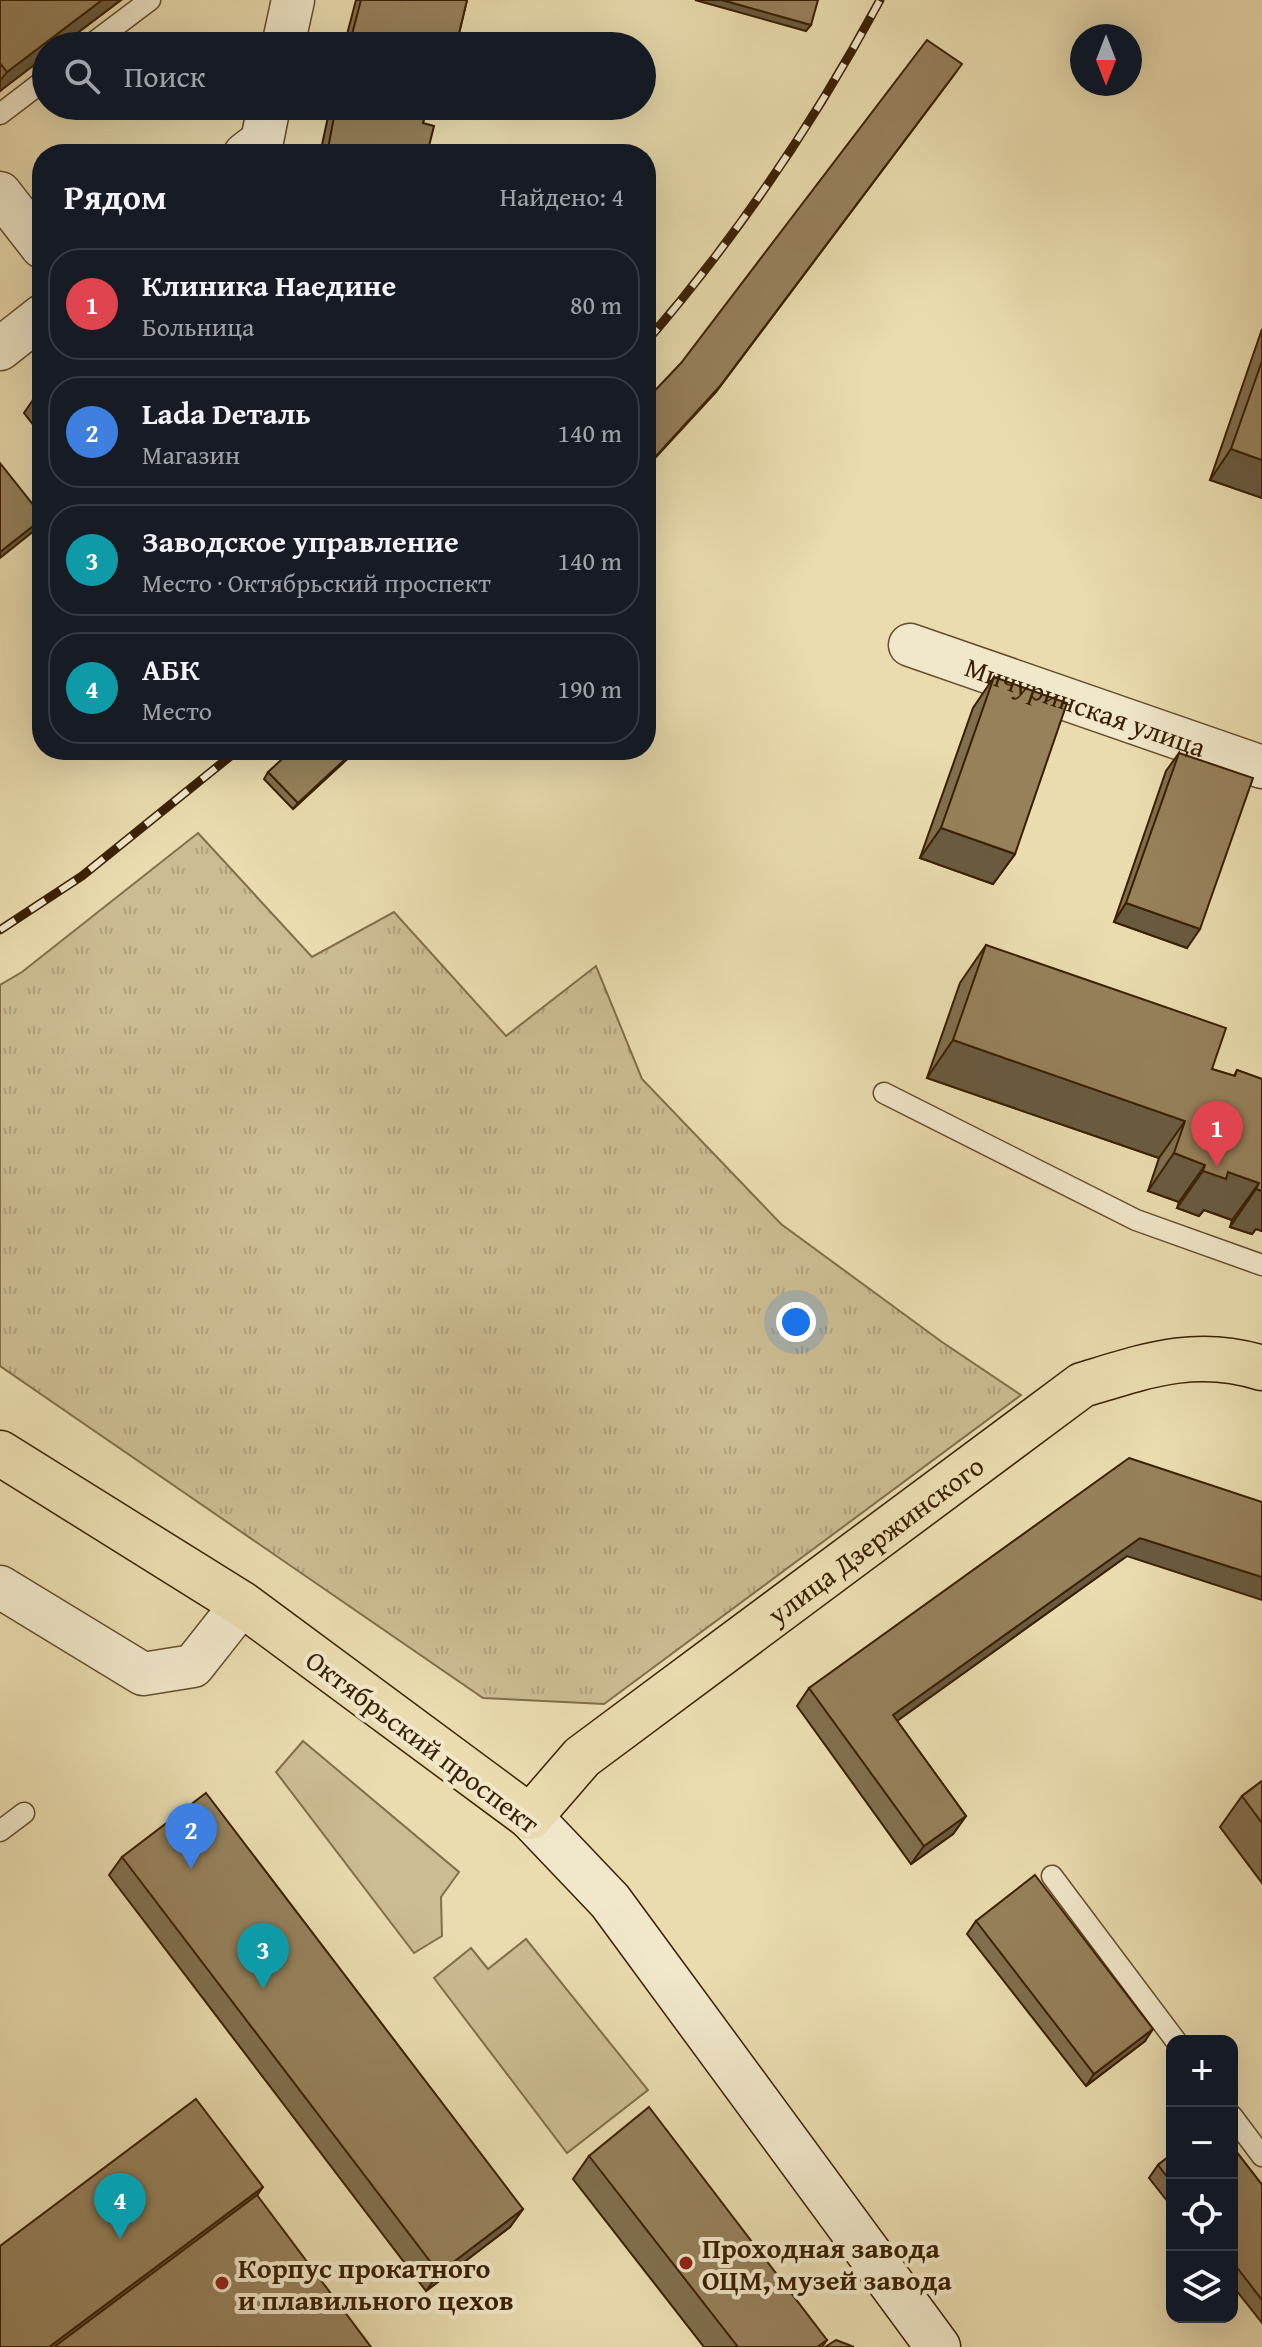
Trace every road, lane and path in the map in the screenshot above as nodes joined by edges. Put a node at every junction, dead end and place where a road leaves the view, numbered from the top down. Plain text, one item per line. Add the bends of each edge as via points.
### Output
1 (150, 0) edge
2 (293, 0) edge
3 (108, 32) edge
4 (286, 32) edge
5 (32, 90) edge
6 (0, 114) edge
7 (266, 120) edge
8 (258, 144) edge
9 (0, 193) edge
10 (32, 234) edge
11 (32, 324) edge
12 (0, 349) edge
13 (910, 645) dead end
14 (1262, 767) edge
15 (884, 1093) dead end
16 (1262, 1265) edge
17 (1262, 1368) edge
18 (0, 1453) edge
19 (0, 1587) edge
20 (242, 1604) junction
21 (24, 1813) dead end
22 (530, 1817) junction
23 (0, 1831) edge
24 (1052, 1876) dead end
25 (1171, 2035) edge
26 (1238, 2124) edge
27 (1262, 2156) edge
28 (938, 2347) edge

1 - 3 lane
2 - 4 street
5 - 6 lane
7 - 8 street
9 - 10 street
11 - 12 street
13 - 14 street, Мичуринская улица
15 - 16 lane via 1136,1220
17 - 22 main road, улица Дзержинского via 1236,1360 1171,1358 1082,1385 582,1757
18 - 20 main road, Октябрьский проспект
19 - 20 street via 143,1674 193,1666
20 - 22 main road, Октябрьский проспект
21 - 23 lane
22 - 28 main road, Октябрьский проспект via 610,1901
24 - 25 lane
26 - 27 lane

